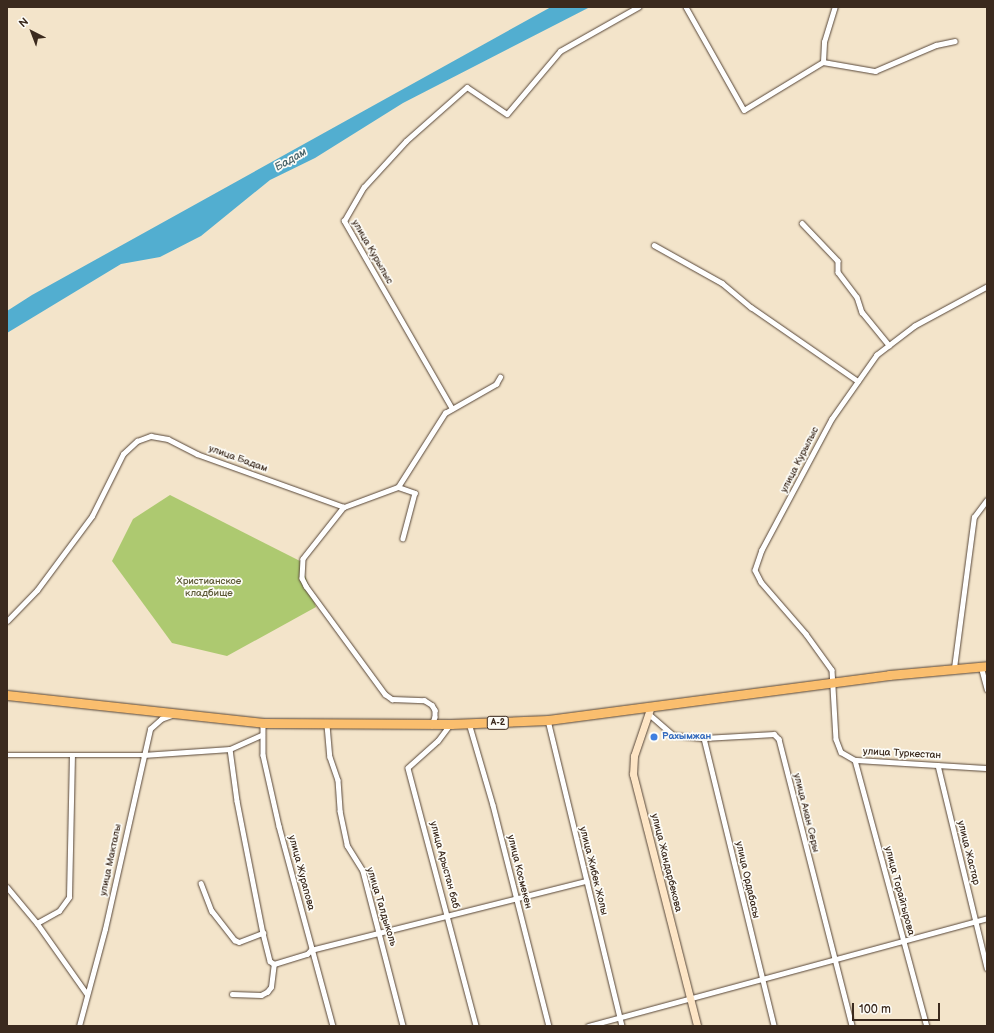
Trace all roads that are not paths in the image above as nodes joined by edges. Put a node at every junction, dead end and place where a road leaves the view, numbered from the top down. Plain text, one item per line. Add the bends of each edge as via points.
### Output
1 (638, 7) edge
2 (686, 7) edge
3 (835, 7) edge
4 (955, 41) dead end
5 (823, 62) junction
6 (802, 223) dead end
7 (654, 245) dead end
8 (987, 287) edge
9 (889, 346) junction
10 (500, 377) dead end
11 (858, 381) junction
12 (452, 409) junction
13 (398, 487) junction
14 (987, 500) edge
15 (344, 507) junction
16 (403, 538) dead end
17 (7, 621) edge
18 (984, 666) edge
19 (954, 668) junction
20 (833, 683) junction
21 (987, 689) edge
22 (7, 695) edge
23 (650, 710) junction
24 (177, 713) junction
25 (548, 720) junction
26 (263, 723) junction
27 (469, 723) junction
28 (451, 724) junction
29 (328, 725) junction
30 (432, 725) junction
31 (262, 735) junction
32 (704, 738) junction
33 (230, 749) junction
34 (143, 754) junction
35 (7, 755) edge
36 (72, 756) junction
37 (855, 760) junction
38 (938, 766) junction
39 (987, 768) edge
40 (586, 881) junction
41 (201, 883) dead end
42 (7, 887) edge
43 (516, 900) junction
44 (448, 916) junction
45 (987, 918) edge
46 (976, 921) junction
47 (36, 923) junction
48 (381, 932) junction
49 (263, 933) junction
50 (903, 940) junction
51 (311, 950) junction
52 (834, 959) junction
53 (274, 964) junction
54 (987, 968) edge
55 (761, 978) junction
56 (86, 994) junction
57 (232, 994) dead end
58 (689, 997) junction
59 (620, 1018) junction
60 (79, 1026) edge
61 (333, 1026) edge
62 (403, 1026) edge
63 (476, 1026) edge
64 (549, 1026) edge
65 (588, 1026) edge
66 (622, 1026) edge
67 (697, 1026) edge
68 (774, 1026) edge
69 (852, 1026) edge
70 (926, 1026) edge

1 - 12 street, улица Курылыс via 560,51 507,114 467,87 406,141 364,187 344,221
2 - 5 street via 744,110
3 - 5 street via 824,42
4 - 5 street via 936,44 875,71
6 - 9 street via 838,261 838,272 857,297 862,312
7 - 11 street via 722,283 751,307
8 - 9 street, улица Курылыс via 915,326
9 - 11 street, улица Курылыс via 877,355
10 - 12 street via 496,384
11 - 20 street, улица Курылыс via 832,419 762,550 755,570 760,582 827,660 832,670
12 - 13 street via 445,413
13 - 15 street
13 - 16 street via 415,492
14 - 19 street via 974,517
15 - 17 street, улица Бадам via 197,454 168,439 151,436 137,441 123,454 92,516 37,590
15 - 30 street via 303,559 302,578 385,694 392,699 424,700 432,705 436,717
18 - 19 highway, A-2
18 - 21 street
19 - 20 highway, A-2
20 - 23 highway, A-2
20 - 37 street, улица Туркестан via 836,739 841,752
22 - 24 highway, A-2
23 - 25 highway, A-2
23 - 32 street, улица Акан Серы via 673,735
23 - 58 street, улица Жандарбекова via 634,756 633,774
24 - 26 highway, A-2
24 - 34 street, улица Макталы via 161,719 150,729
25 - 27 highway, A-2
25 - 40 street, улица Жибек Жолы
26 - 29 highway, A-2
26 - 31 street, улица Журапова
27 - 28 highway, A-2
27 - 43 street, улица Космекен via 493,805
28 - 30 highway, A-2
28 - 44 street, улица Арыстан баб via 438,741 408,768
29 - 30 highway, A-2
29 - 48 street, улица Талдыколь via 330,757 338,780 340,811 347,845 363,871
31 - 33 street
31 - 51 street, улица Журапова via 279,826
32 - 52 street, улица Акан Серы via 774,734 779,739
32 - 55 street, улица Ордабасы
33 - 34 street
33 - 49 street via 237,801
34 - 36 street
34 - 56 street, улица Макталы via 105,929
35 - 36 street
36 - 47 street via 69,897 59,911
37 - 38 street, улица Туркестан
37 - 50 street, улица Торайгырова
38 - 39 street, улица Туркестан
38 - 46 street, улица Жастар
40 - 43 street
40 - 59 street, улица Жибек Жолы
41 - 49 street via 212,911 235,940 238,942
42 - 47 street
43 - 44 street
43 - 64 street, улица Космекен
44 - 48 street
44 - 63 street, улица Арыстан баб
45 - 46 street
46 - 50 street
46 - 54 street, улица Жастар
47 - 56 street
48 - 51 street
48 - 62 street, улица Талдыколь
49 - 53 street via 270,961
50 - 52 street
50 - 70 street, улица Торайгырова
51 - 53 street
51 - 61 street, улица Журапова
52 - 55 street
52 - 69 street, улица Акан Серы
53 - 57 street via 271,987 267,992 261,995
55 - 58 street
55 - 68 street, улица Ордабасы
56 - 60 street, улица Макталы
58 - 59 street
58 - 67 street, улица Жандарбекова
59 - 65 street
59 - 66 street, улица Жибек Жолы

